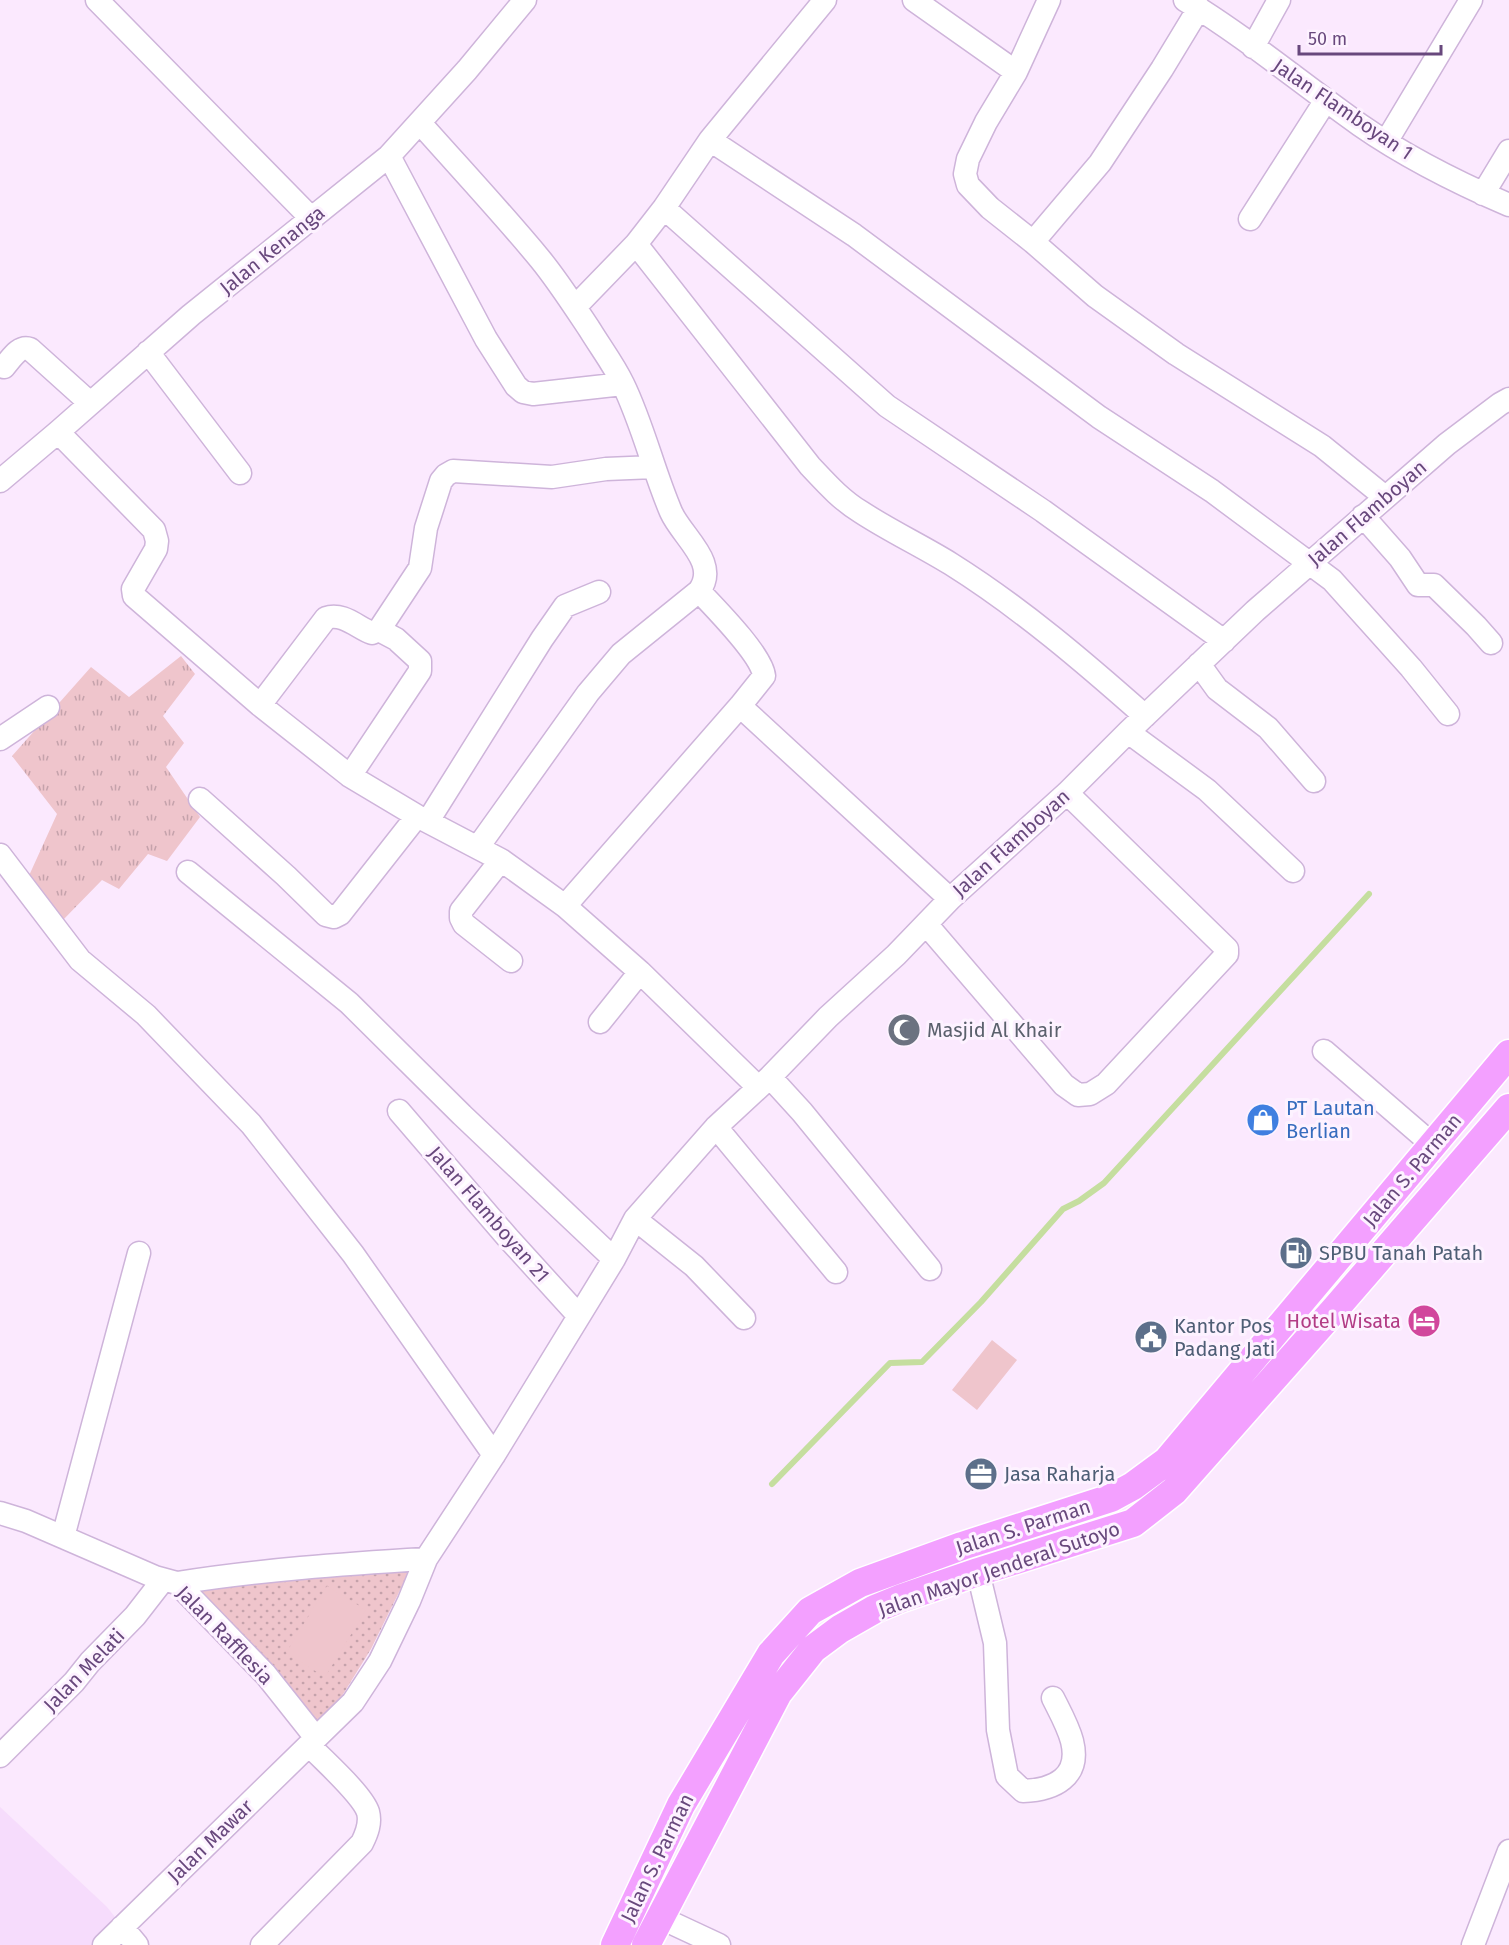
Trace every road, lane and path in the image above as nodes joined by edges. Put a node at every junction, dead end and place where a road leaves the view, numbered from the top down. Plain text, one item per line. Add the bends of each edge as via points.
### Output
1 (96, 0) edge
2 (525, 0) edge
3 (825, 0) edge
4 (914, 0) edge
5 (1049, 0) edge
6 (1279, 0) edge
7 (1470, 0) edge
8 (1192, 4) edge
9 (1253, 46) junction
10 (1016, 72) junction
11 (1326, 100) junction
12 (420, 123) junction
13 (710, 140) junction
14 (1386, 142) junction
15 (1509, 151) edge
16 (389, 156) junction
17 (1483, 194) junction
18 (1509, 205) edge
19 (664, 208) junction
20 (310, 218) junction
21 (1250, 219) dead end
22 (1033, 242) junction
23 (636, 244) junction
24 (575, 307) junction
25 (148, 352) junction
26 (4, 367) dead end
27 (623, 384) junction
28 (1509, 399) edge
29 (90, 403) junction
30 (58, 432) junction
31 (654, 466) junction
32 (240, 473) dead end
33 (0, 481) edge
34 (1384, 497) junction
35 (1363, 516) junction
36 (1309, 562) junction
37 (699, 591) junction
38 (599, 592) dead end
39 (379, 630) junction
40 (1224, 640) junction
41 (1491, 643) dead end
42 (1199, 664) junction
43 (260, 705) junction
44 (740, 706) junction
45 (48, 707) dead end
46 (1448, 714) dead end
47 (1145, 716) junction
48 (1128, 732) junction
49 (0, 739) edge
50 (350, 776) junction
51 (1314, 781) dead end
52 (1067, 793) junction
53 (200, 799) dead end
54 (423, 818) junction
55 (478, 847) junction
56 (0, 855) edge
57 (501, 860) junction
58 (1293, 871) dead end
59 (188, 872) dead end
60 (950, 899) junction
61 (565, 906) junction
62 (926, 924) junction
63 (511, 961) dead end
64 (640, 972) junction
65 (600, 1022) dead end
66 (1324, 1051) dead end
67 (1509, 1054) edge
68 (764, 1082) junction
69 (1509, 1108) edge
70 (399, 1111) dead end
71 (716, 1127) junction
72 (1433, 1145) junction
73 (635, 1219) junction
74 (139, 1253) dead end
75 (614, 1259) junction
76 (930, 1269) dead end
77 (836, 1272) dead end
78 (1335, 1309) joint
79 (579, 1316) junction
80 (744, 1318) dead end
81 (494, 1455) junction
82 (0, 1513) edge
83 (63, 1537) junction
84 (426, 1559) junction
85 (978, 1572) junction
86 (170, 1581) junction
87 (1053, 1698) dead end
88 (313, 1742) junction
89 (0, 1756) edge
90 (1509, 1851) edge
91 (659, 1917) junction
92 (122, 1927) junction
93 (104, 1945) edge
94 (137, 1945) edge
95 (262, 1945) edge
96 (615, 1945) edge
97 (646, 1945) edge
98 (719, 1945) edge
99 (1473, 1945) edge

1 - 20 street
2 - 12 street, Jalan Kenanga
3 - 13 street
4 - 10 street
5 - 10 street
6 - 9 street
7 - 14 street
8 - 9 street, Jalan Flamboyan 1
8 - 22 street via 1162,69 1100,163
9 - 11 street, Jalan Flamboyan 1
10 - 22 street via 982,129 965,174 968,185 990,208
11 - 14 street, Jalan Flamboyan 1
11 - 21 street
12 - 16 street, Jalan Kenanga
12 - 24 street via 540,260
13 - 19 street
13 - 36 street via 854,235 1099,417 1212,491
14 - 17 street, Jalan Flamboyan 1
15 - 17 street
16 - 20 street, Jalan Kenanga
16 - 27 street via 486,339 516,386 533,394
17 - 18 street, Jalan Flamboyan 1
19 - 23 street
19 - 40 street via 887,406
20 - 25 street, Jalan Kenanga
22 - 34 street via 1095,296 1176,354 1322,446
23 - 24 street
23 - 47 street via 832,490 861,512 952,565 1024,616
24 - 27 street
25 - 29 street, Jalan Kenanga
25 - 32 street
26 - 29 street via 21,349 30,349
27 - 31 street
28 - 34 street, Jalan Flamboyan
29 - 30 street, Jalan Kenanga
30 - 33 street, Jalan Kenanga
30 - 43 street via 154,530 156,549 133,589 134,596
31 - 37 street via 672,515 706,569
31 - 39 street via 552,477 453,471 446,475 426,528 420,568
34 - 35 street, Jalan Flamboyan
35 - 36 street, Jalan Flamboyan
35 - 41 street via 1418,585 1434,585
36 - 40 street, Jalan Flamboyan
36 - 46 street via 1332,580
37 - 44 street via 733,627 764,672
37 - 55 street via 621,654 588,693
38 - 54 street via 566,606
39 - 43 street via 372,633 344,618 326,618
39 - 50 street via 420,661 420,671
40 - 42 street, Jalan Flamboyan
42 - 47 street, Jalan Flamboyan
42 - 51 street via 1217,689 1268,728
43 - 50 street
44 - 60 street
44 - 61 street
45 - 49 street
47 - 48 street, Jalan Flamboyan
48 - 52 street, Jalan Flamboyan
48 - 58 street via 1208,790
50 - 54 street
52 - 60 street, Jalan Flamboyan
52 - 62 street via 1227,949 1227,954 1106,1084 1090,1094 1078,1095 1064,1085
53 - 54 street via 326,915 334,917
54 - 55 street
55 - 57 street
56 - 81 street via 80,960 146,1015 251,1124 353,1254
57 - 61 street
57 - 63 street via 461,911 461,918
59 - 75 street via 349,1002
60 - 62 street, Jalan Flamboyan
61 - 64 street
62 - 68 street, Jalan Flamboyan
64 - 65 street
64 - 68 street
66 - 72 street
67 - 72 main road, Jalan S. Parman
68 - 71 street, Jalan Flamboyan
68 - 76 street via 802,1112
69 - 78 main road, Jalan S. Parman
70 - 79 street, Jalan Flamboyan 21
71 - 73 street, Jalan Flamboyan
71 - 77 street
72 - 96 main road, Jalan S. Parman via 1167,1461 1111,1498 860,1583 810,1611 771,1654 681,1805
73 - 75 street, Jalan Flamboyan
73 - 80 street via 694,1266
74 - 83 street
75 - 79 street, Jalan Flamboyan
78 - 85 main road, Jalan Mayor Jenderal Sutoyo via 1158,1506 1133,1523
79 - 81 street, Jalan Flamboyan
81 - 84 street, Jalan Flamboyan
82 - 83 street, Jalan Rafflesia
83 - 86 street, Jalan Rafflesia
84 - 86 street
84 - 88 street, Jalan Flamboyan via 380,1660 353,1702
85 - 87 street via 995,1642 998,1730 1007,1776 1023,1791 1041,1790 1061,1781 1071,1769 1072,1742
85 - 91 main road, Jalan Mayor Jenderal Sutoyo via 875,1609 813,1649 778,1693
86 - 88 street, Jalan Rafflesia via 266,1675
86 - 89 street, Jalan Melati
88 - 92 street, Jalan Mawar
88 - 95 street, Jalan Rafflesia via 364,1802 369,1819 367,1833 362,1843
90 - 99 street
91 - 97 main road, Jalan Mayor Jenderal Sutoyo
91 - 98 street
92 - 93 street, Jalan Mawar
92 - 94 street

